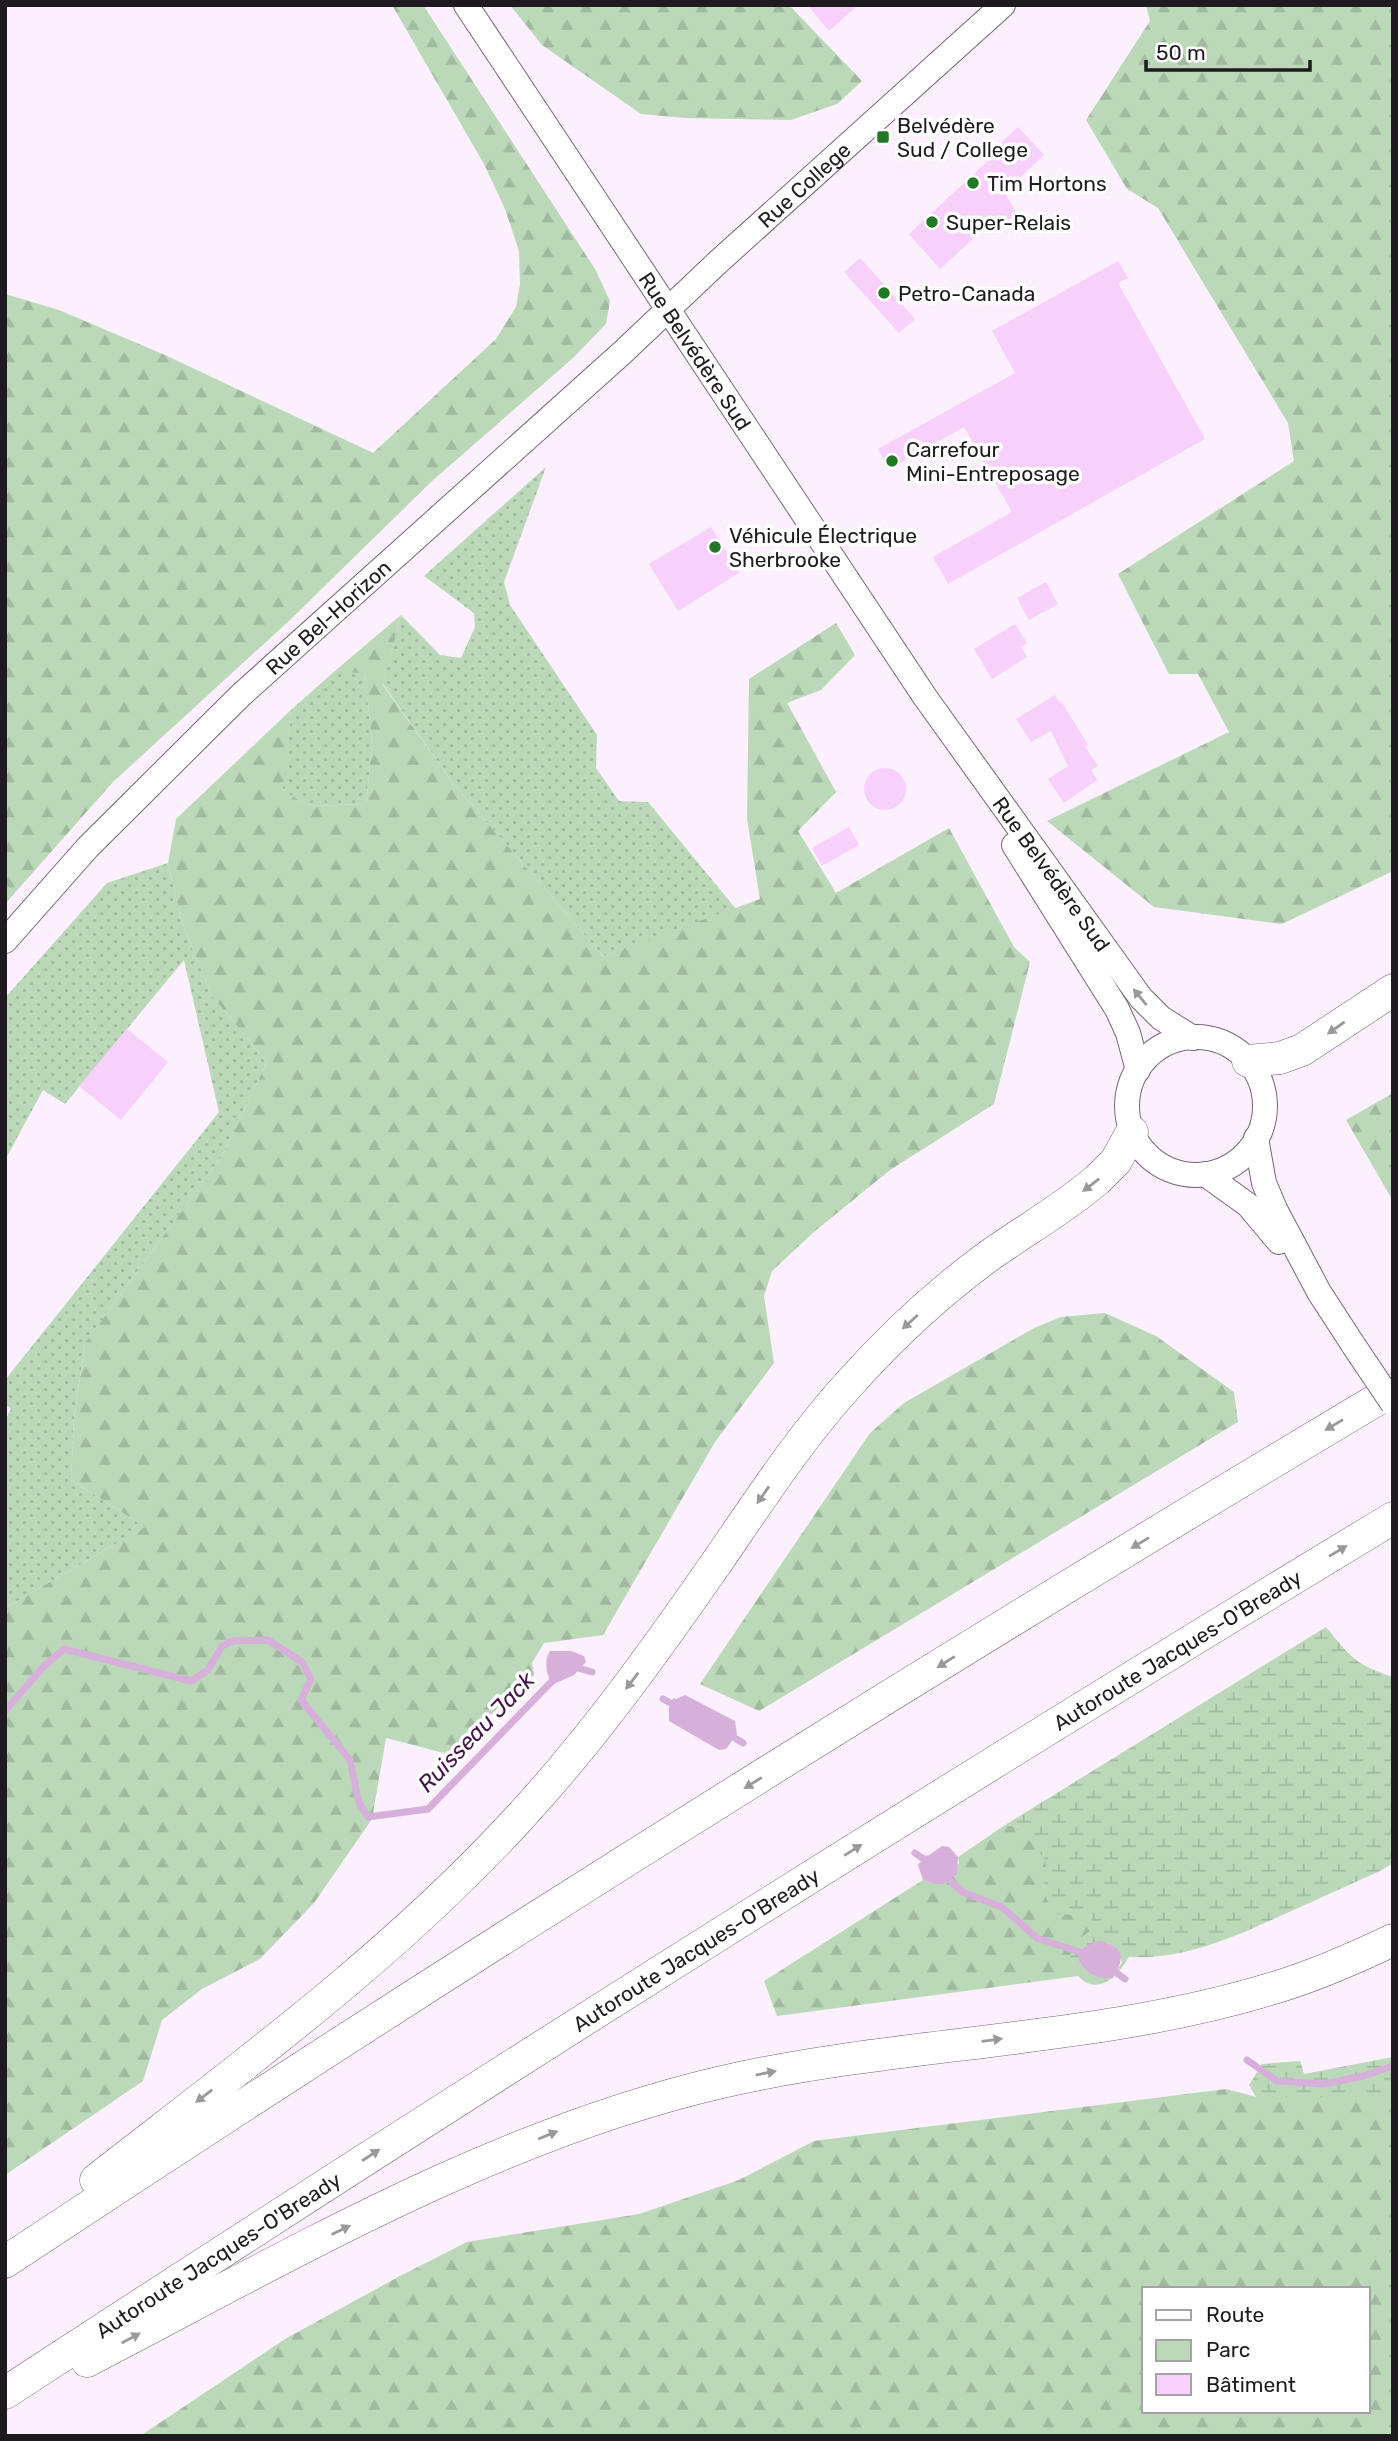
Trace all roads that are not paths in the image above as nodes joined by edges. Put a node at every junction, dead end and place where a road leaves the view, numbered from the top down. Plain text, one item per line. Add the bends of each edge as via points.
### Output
1 (466, 5) edge
2 (1003, 5) edge
3 (669, 309) junction
4 (925, 697) junction
5 (5, 941) edge
6 (1393, 990) edge
7 (1193, 1038) junction
8 (1248, 1060) junction
9 (1138, 1070) junction
10 (1132, 1132) junction
11 (1256, 1139) junction
12 (1205, 1174) junction
13 (1319, 1292) junction
14 (1393, 1390) edge
15 (1393, 1404) edge
16 (1393, 1518) edge
17 (1393, 1940) edge
18 (5, 2251) edge
19 (5, 2262) edge
20 (5, 2393) edge
21 (5, 2403) edge

1 - 3 street, Rue Belvédère Sud
2 - 3 street, Rue College
3 - 4 street, Rue Belvédère Sud
3 - 5 street, Rue Bel-Horizon via 241,695 88,847
7 -> 4 street, Rue Belvédère Sud via 1161,1018 1141,998
4 - 9 street, Rue Belvédère Sud via 1113,1001
6 -> 8 highway via 1302,1050 1280,1058
7 - 8 street via 1223,1043
7 - 9 street via 1162,1047
8 - 11 street via 1264,1094 1264,1117
9 - 10 street via 1128,1100
10 - 12 street via 1158,1163 1180,1173
10 -> 18 highway via 1116,1161 1097,1180 961,1278 891,1339 848,1385 781,1470 592,1734 458,1882 336,1990
11 - 12 street via 1235,1162
11 - 13 street via 1269,1197
12 - 13 street via 1255,1212
13 - 15 street, bridge
14 -> 19 highway via 624,1864
20 -> 16 highway, Autoroute Jacques-O'Bready via 737,1922
21 -> 17 highway via 412,2195 593,2119 677,2093 786,2069 1088,2028 1192,2009 1291,1983

